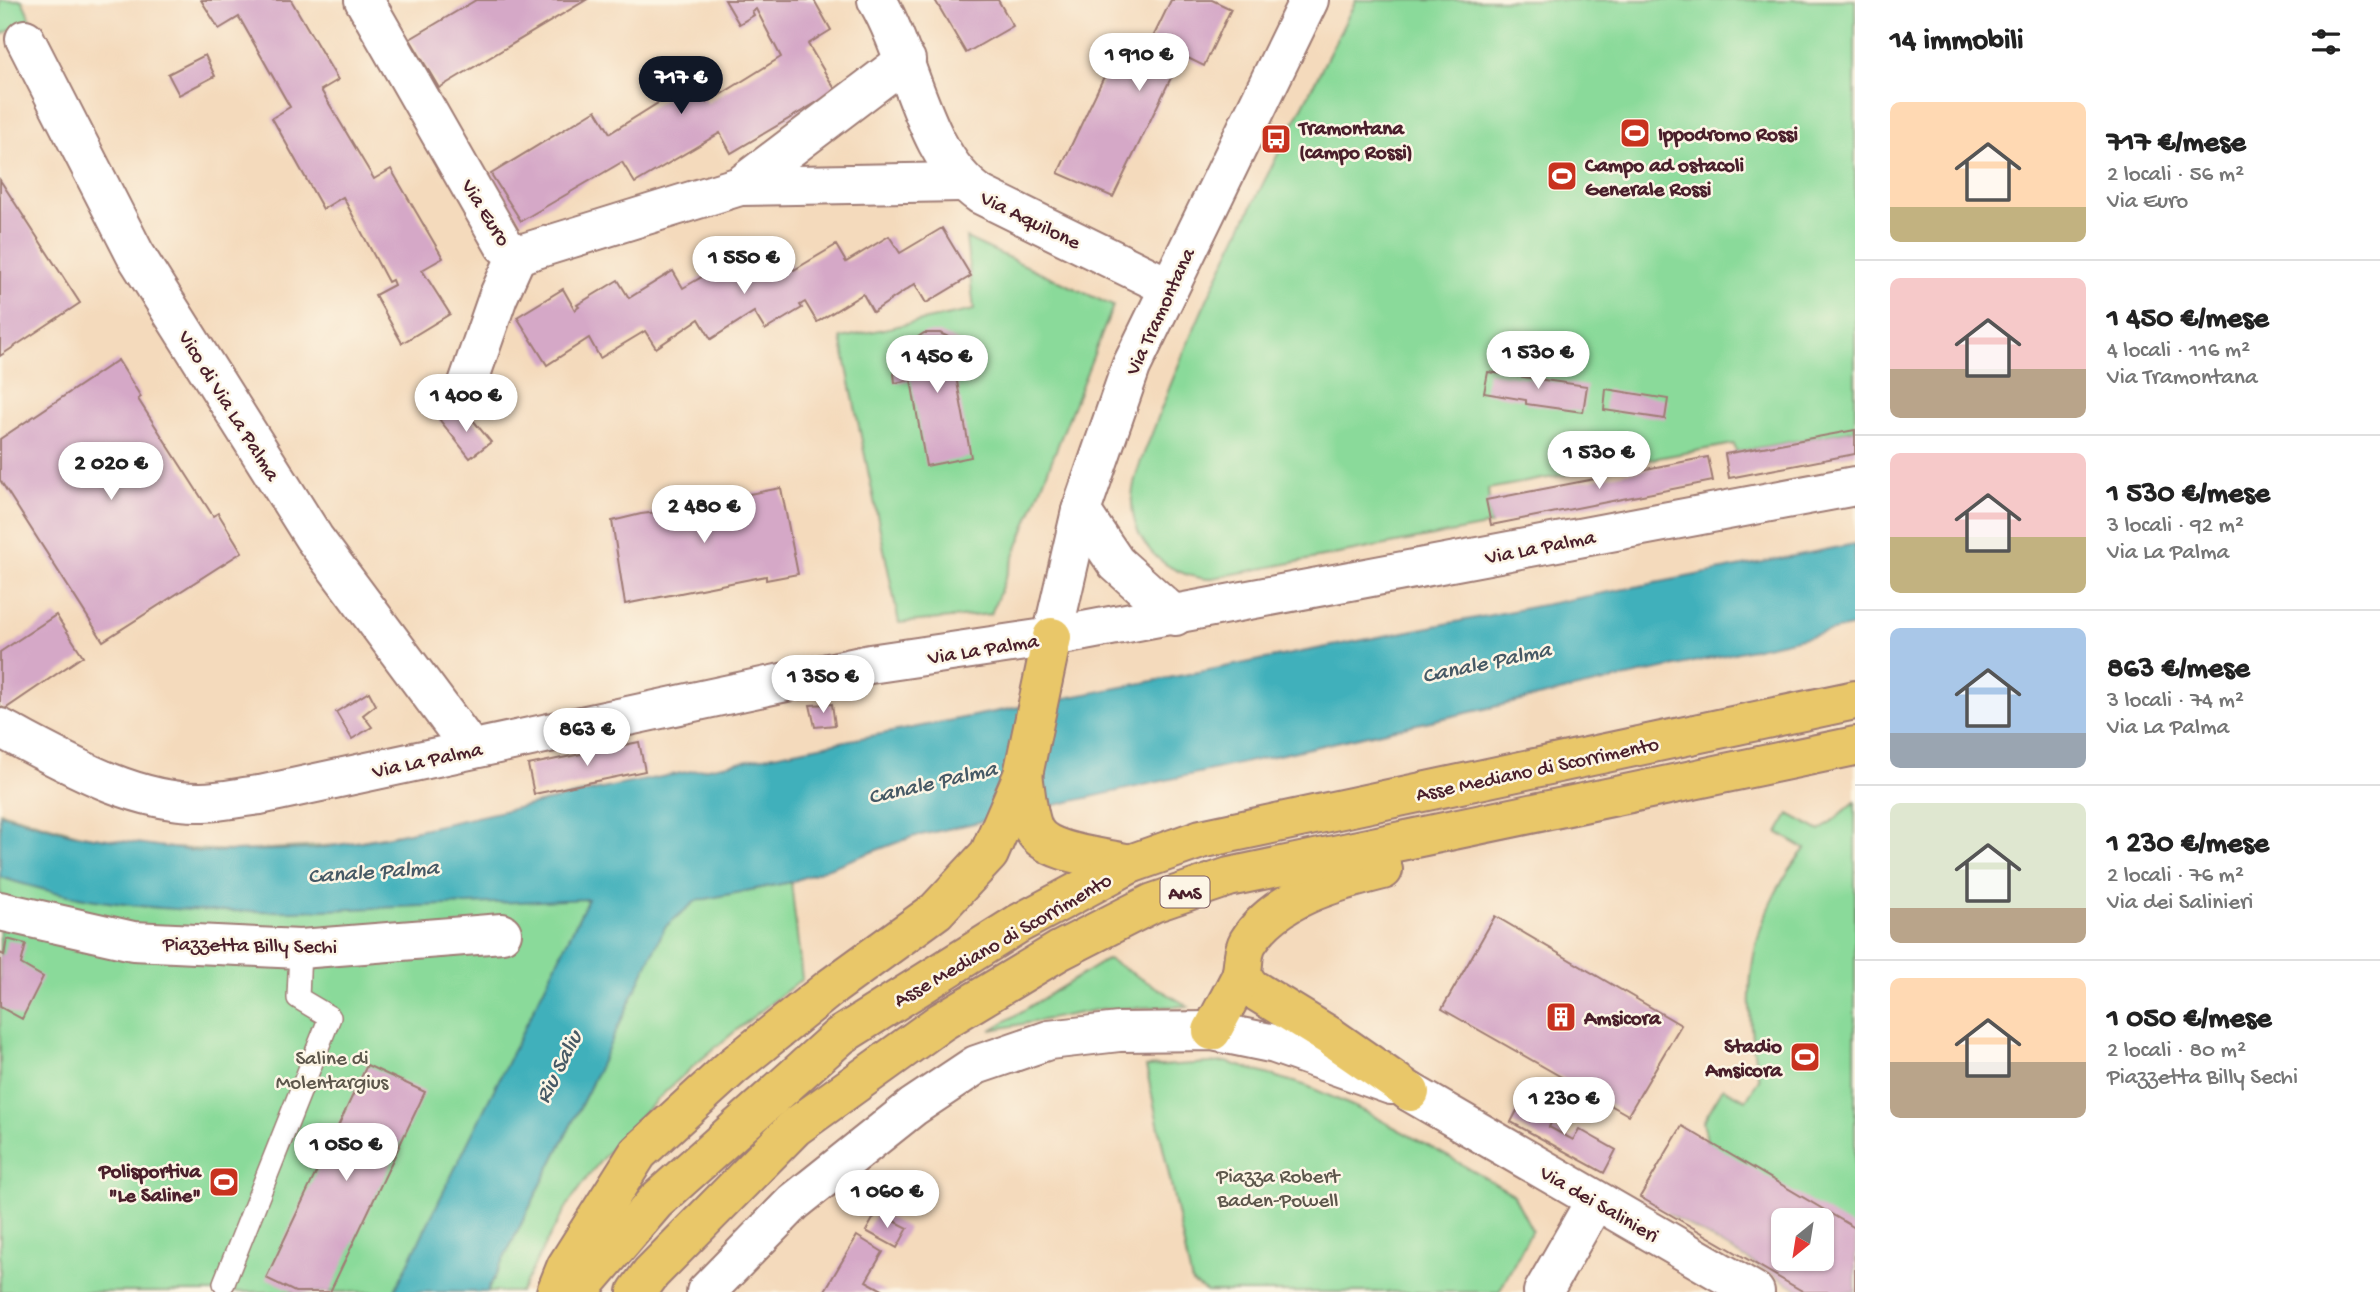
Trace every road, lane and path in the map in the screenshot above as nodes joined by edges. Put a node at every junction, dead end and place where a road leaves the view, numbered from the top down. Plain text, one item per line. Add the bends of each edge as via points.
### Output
1 (363, 0) edge
2 (877, 0) edge
3 (1309, 0) edge
4 (24, 39) dead end
5 (906, 60) junction
6 (961, 182) junction
7 (740, 186) junction
8 (517, 255) junction
9 (1169, 287) junction
10 (467, 386) dead end
11 (1855, 486) edge
12 (1081, 511) junction
13 (1175, 616) junction
14 (1052, 638) junction
15 (1855, 700) edge
16 (0, 728) edge
17 (1855, 746) edge
18 (471, 750) junction
19 (1017, 821) junction
20 (1412, 838) junction
21 (1130, 864) junction
22 (0, 911) edge
23 (502, 933) dead end
24 (300, 949) junction
25 (1241, 975) junction
26 (1212, 1031) junction
27 (1410, 1093) junction
28 (1595, 1200) junction
29 (224, 1283) dead end
30 (556, 1292) edge
31 (578, 1292) edge
32 (637, 1292) edge
33 (706, 1292) edge
34 (1543, 1292) edge
35 (1755, 1292) edge

1 - 8 street, Via Euro via 504,245
2 - 5 street, Via Aquilone
3 - 9 street, Via Tramontana
4 - 18 street, Vico di Via La Palma via 135,254 285,493
5 - 6 street, Via Aquilone via 930,128
5 - 7 street, Via Euro
6 - 7 street, Via Euro
6 - 9 street, Via Aquilone
7 - 8 street, Via Euro
8 - 10 street
9 - 12 street, Via Tramontana via 1132,367
11 - 13 street, Via La Palma
12 - 13 street via 1116,563
12 - 14 street, Via Tramontana
13 - 14 street, Via La Palma
14 - 18 street, Via La Palma via 870,664
14 - 19 highway
15 - 21 highway, Asse Mediano di Scorrimento via 1201,839
16 - 18 street, Via La Palma via 93,777 161,797 200,802
17 - 20 highway, Asse Mediano di Scorrimento / AMS
19 - 21 highway via 1053,847
19 - 30 highway via 936,911 732,1067 638,1153 566,1267
20 - 25 highway via 1391,868 1336,881 1287,904 1249,941 1242,955
20 - 32 highway, Asse Mediano di Scorrimento / AMS via 1229,877 1153,903 1059,951 941,1023 795,1127
21 - 31 highway, Asse Mediano di Scorrimento via 1018,924 841,1036 656,1201
22 - 24 street, Piazzetta Billy Sechi via 133,941
23 - 24 street, Piazzetta Billy Sechi
24 - 29 lane via 298,998 330,1017
25 - 26 highway
25 - 27 highway via 1251,988
26 - 27 street, Via dei Salinieri via 1275,1044
26 - 33 street, Via dei Salinieri via 1119,1032 1049,1040 976,1065 913,1107 794,1202
27 - 28 street, Via dei Salinieri
28 - 34 street
28 - 35 street, Via dei Salinieri

